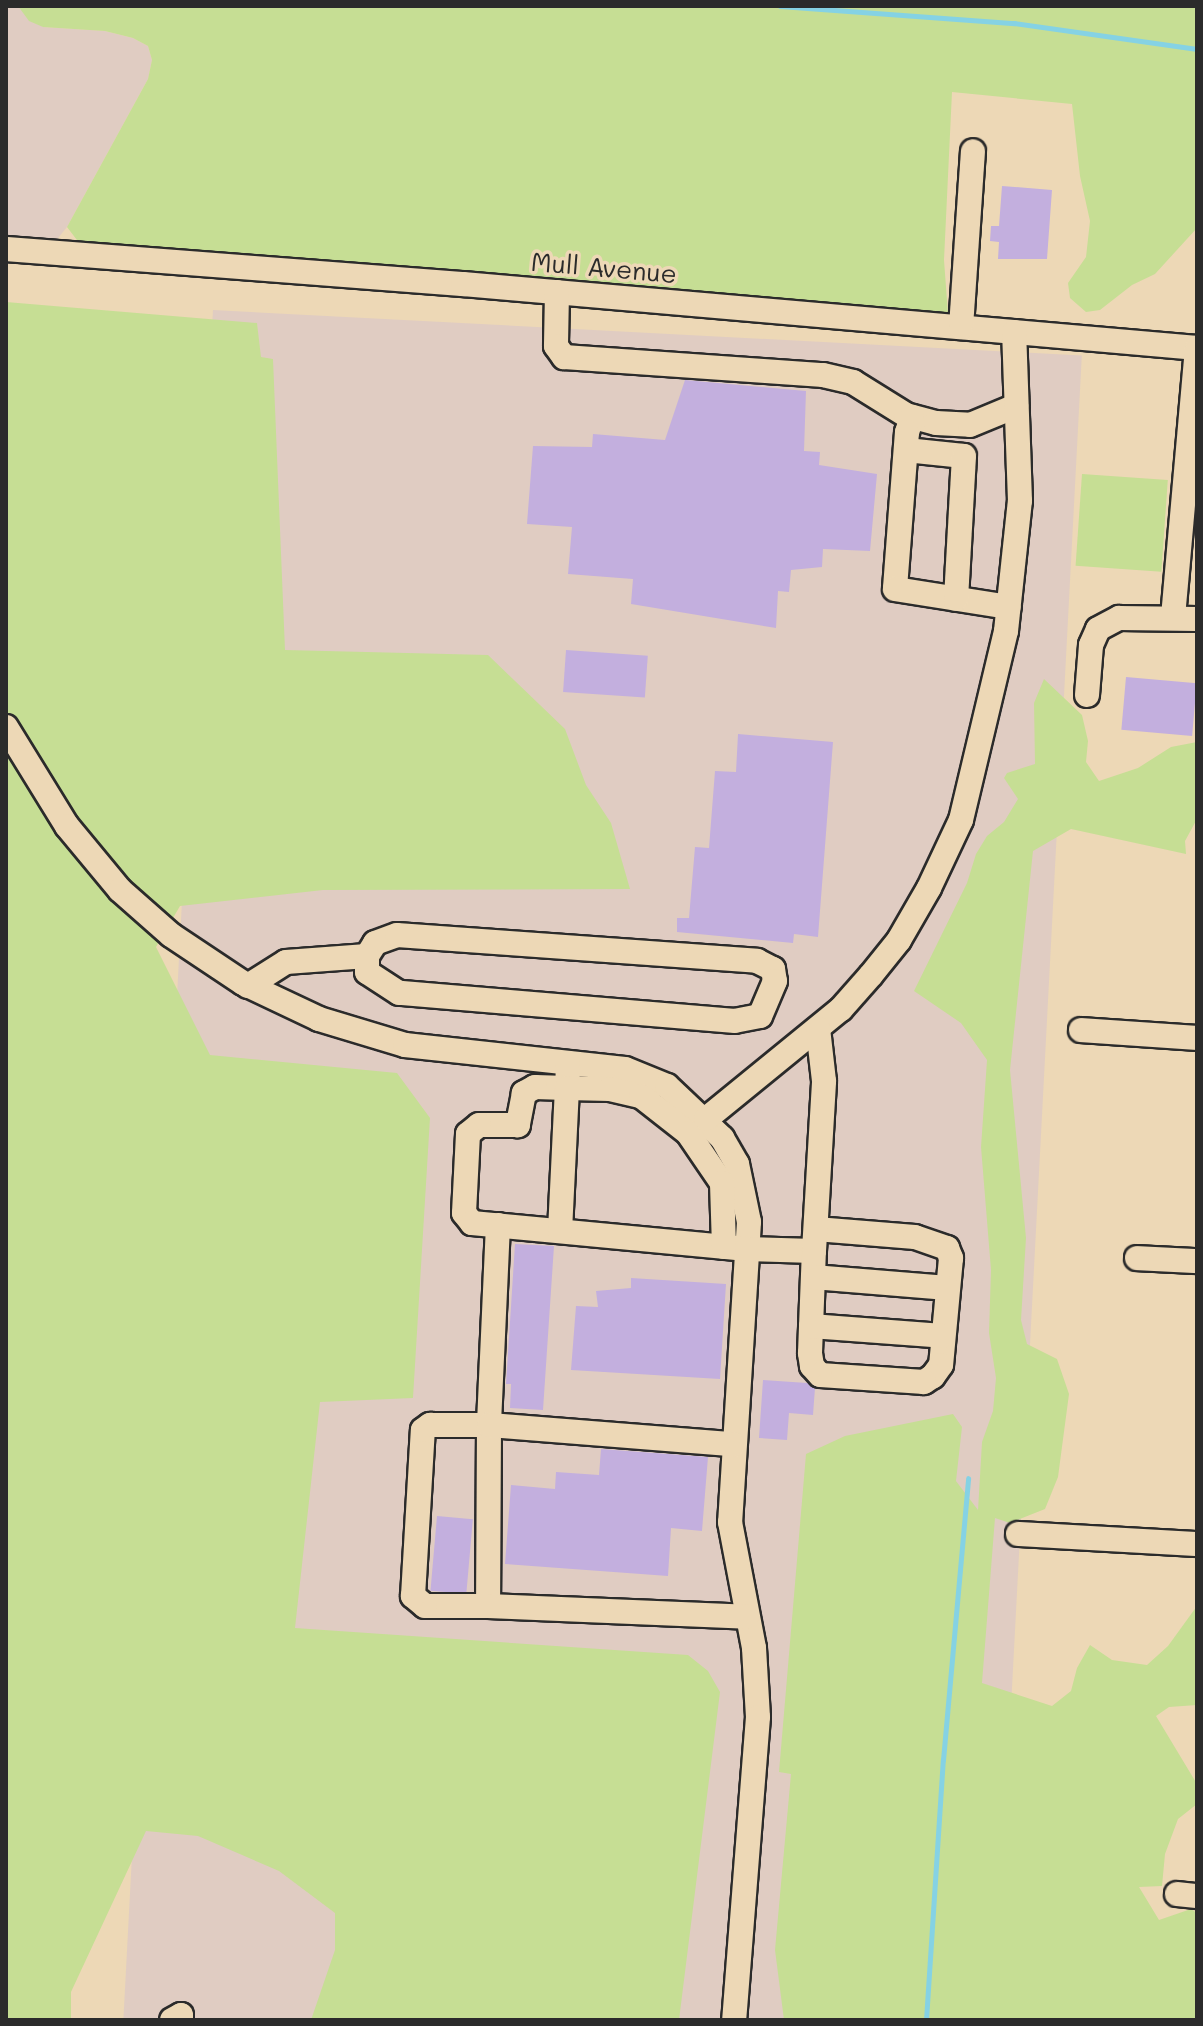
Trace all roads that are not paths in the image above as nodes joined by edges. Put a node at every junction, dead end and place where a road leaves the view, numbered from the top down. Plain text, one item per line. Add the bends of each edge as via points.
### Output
1 (973, 151) dead end
2 (6, 249) edge
3 (557, 292) junction
4 (961, 327) junction
5 (1014, 332) junction
6 (1197, 348) edge
7 (1016, 406) junction
8 (912, 417) junction
9 (906, 450) junction
10 (1188, 562) edge
11 (956, 599) junction
12 (1009, 607) junction
13 (1185, 618) edge
14 (1087, 695) dead end
15 (6, 727) edge
16 (367, 956) junction
17 (248, 986) junction
18 (818, 1028) junction
19 (1081, 1030) dead end
20 (1197, 1038) edge
21 (568, 1063) junction
22 (567, 1088) junction
23 (706, 1119) junction
24 (498, 1225) junction
25 (560, 1231) junction
26 (815, 1240) junction
27 (736, 1248) junction
28 (1137, 1258) dead end
29 (1197, 1261) edge
30 (813, 1277) junction
31 (948, 1288) junction
32 (811, 1326) junction
33 (943, 1336) junction
34 (489, 1425) junction
35 (733, 1444) junction
36 (1018, 1534) dead end
37 (1197, 1544) edge
38 (488, 1606) junction
39 (747, 1617) junction
40 (172, 2020) edge
41 (181, 2020) edge
42 (734, 2020) edge

1 - 4 street
2 - 3 street, Mull Avenue
3 - 4 street, Mull Avenue
3 - 8 street via 556,346 564,357 823,375 853,382
4 - 5 street, Mull Avenue
5 - 6 street, Mull Avenue
5 - 7 street
6 - 10 street
7 - 8 street via 970,425
7 - 12 street via 1020,501
8 - 9 street
9 - 11 street via 895,589
9 - 11 street via 964,456
10 - 13 street
11 - 12 street
12 - 18 street via 961,820 899,940 841,1009
13 - 14 street via 1119,618 1098,629 1091,645
15 - 17 street via 67,826 120,890 171,935
16 - 16 street via 375,943 397,935 757,961 773,969 775,981 760,1016 735,1021 399,993 367,972
16 - 17 street via 286,962
17 - 21 street via 368,1036 444,1052
18 - 23 street
18 - 26 street via 824,1081
19 - 20 street
21 - 22 street
21 - 23 street via 625,1069 667,1086
22 - 24 street via 535,1087 524,1093 518,1125 479,1125 468,1134 464,1213 472,1223
22 - 25 street
22 - 27 street via 641,1096 688,1133 722,1183
23 - 27 street via 737,1164 749,1222
24 - 25 street
24 - 34 street
25 - 27 street
26 - 27 street
26 - 30 street
26 - 31 street via 931,1240 947,1248 951,1258
27 - 35 street
28 - 29 street
30 - 31 street
30 - 32 street
31 - 33 street
32 - 33 street
32 - 33 street via 812,1366 820,1375 924,1382 941,1365
34 - 35 street
34 - 38 street
34 - 38 street via 430,1425 423,1430 413,1596 425,1606
35 - 39 street via 730,1522
36 - 37 street
38 - 39 street
39 - 42 street via 758,1717
40 - 41 street via 181,2015

